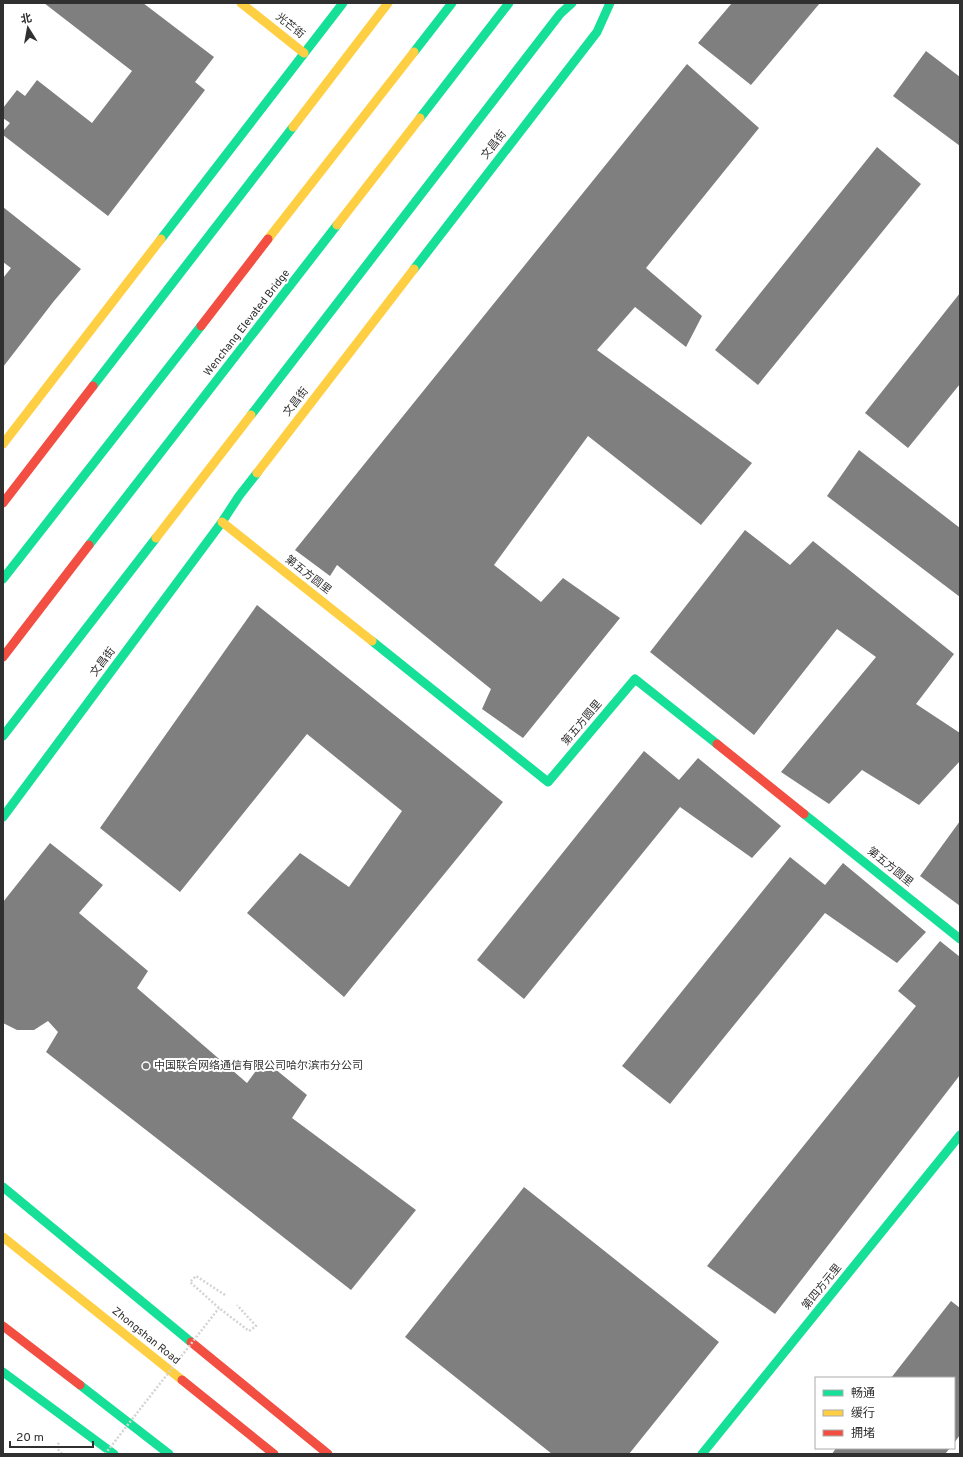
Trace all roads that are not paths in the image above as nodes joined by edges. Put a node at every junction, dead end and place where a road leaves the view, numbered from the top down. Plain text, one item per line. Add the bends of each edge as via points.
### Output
1 (241, 3) edge
2 (343, 3) edge
3 (388, 3) edge
4 (452, 3) edge
5 (509, 3) edge
6 (572, 3) edge
7 (610, 3) edge
8 (304, 54) junction
9 (3, 444) edge
10 (3, 503) edge
11 (222, 522) junction
12 (3, 578) edge
13 (3, 657) edge
14 (3, 736) edge
15 (3, 817) edge
16 (960, 939) edge
17 (960, 1136) edge
18 (3, 1187) edge
19 (3, 1237) edge
20 (3, 1326) edge
21 (3, 1372) edge
22 (114, 1454) edge
23 (169, 1454) edge
24 (274, 1454) edge
25 (328, 1454) edge
26 (702, 1454) edge

1 - 8 main road, 光芒街
2 - 8 main road
3 - 10 main road
4 - 12 main road
5 - 13 main road, Wenchang Elevated Bridge
6 - 14 main road via 560,14
7 - 11 main road, 文昌街 via 597,32 244,489
8 - 9 main road
11 - 15 main road, 文昌街
11 - 16 main road, 第五方圆里 via 548,782 635,679
17 - 26 main road, 第四方元里
18 - 25 main road
19 - 24 main road, Zhongshan Road
20 - 23 main road
21 - 22 main road

